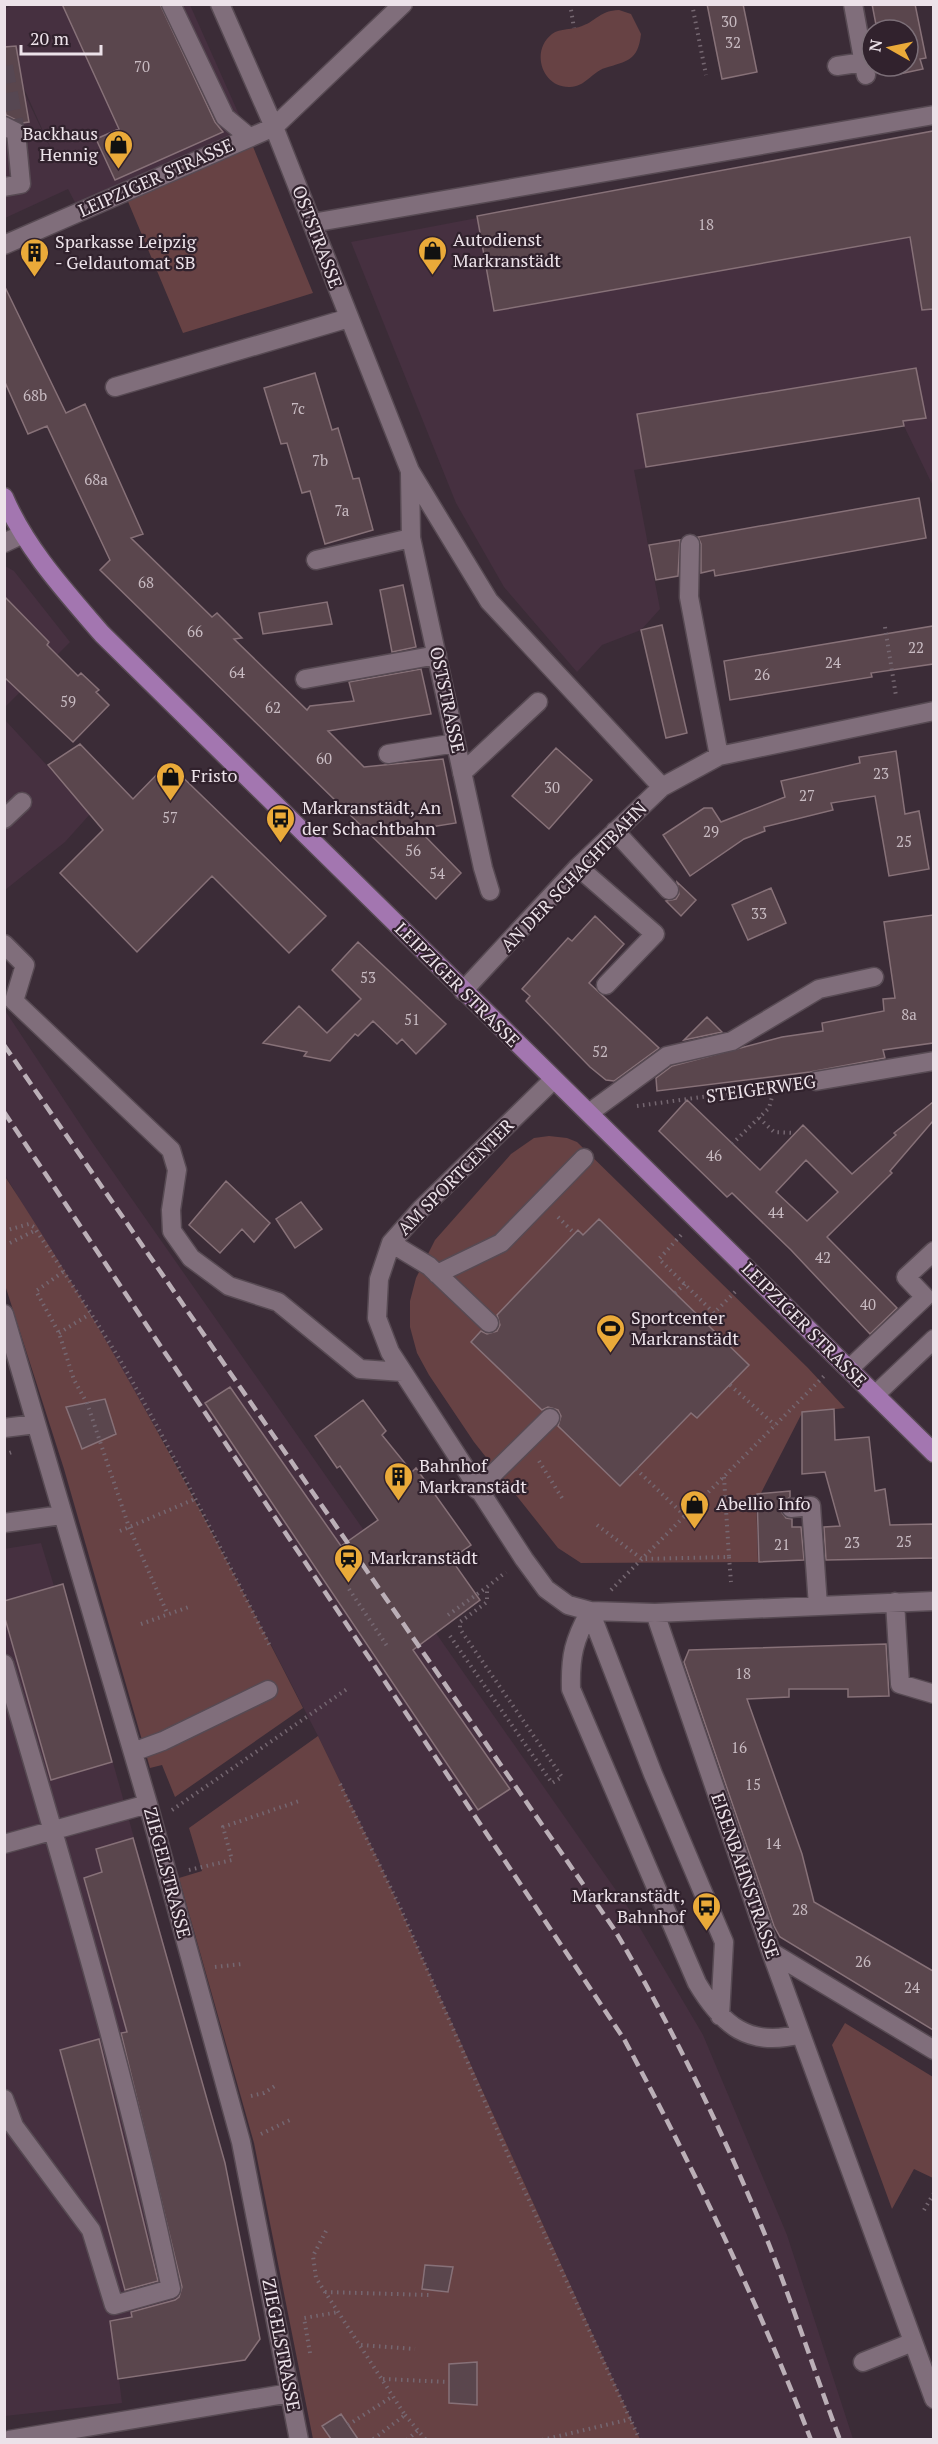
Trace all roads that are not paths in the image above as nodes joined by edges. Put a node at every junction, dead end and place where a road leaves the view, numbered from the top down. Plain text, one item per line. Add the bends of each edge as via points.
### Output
1 (171, 4) edge
2 (220, 4) edge
3 (403, 4) edge
4 (853, 4) edge
5 (837, 66) dead end
6 (933, 115) edge
7 (4, 126) tunnel mouth
8 (274, 126) junction
9 (249, 137) junction
10 (4, 187) edge
11 (312, 223) junction
12 (4, 245) edge
13 (350, 318) junction
14 (115, 387) dead end
15 (410, 471) junction
16 (4, 497) edge
17 (23, 534) junction
18 (411, 538) junction
19 (4, 543) edge
20 (690, 544) dead end
21 (316, 560) dead end
22 (437, 656) junction
23 (305, 679) dead end
24 (538, 702) dead end
25 (933, 711) edge
26 (456, 743) junction
27 (388, 754) dead end
28 (719, 756) junction
29 (462, 773) junction
30 (662, 787) junction
31 (22, 802) dead end
32 (4, 819) edge
33 (615, 831) junction
34 (578, 867) junction
35 (669, 890) dead end
36 (490, 891) dead end
37 (4, 944) edge
38 (874, 977) dead end
39 (606, 985) dead end
40 (463, 991) junction
41 (933, 1061) edge
42 (553, 1080) junction
43 (816, 1081) road end
44 (589, 1113) junction
45 (584, 1158) dead end
46 (392, 1243) junction
47 (933, 1251) edge
48 (437, 1274) junction
49 (4, 1314) edge
50 (489, 1323) dead end
51 (933, 1339) edge
52 (844, 1365) junction
53 (403, 1372) junction
54 (875, 1395) junction
55 (550, 1418) dead end
56 (36, 1424) junction
57 (4, 1428) edge
58 (933, 1453) edge
59 (477, 1490) junction
60 (791, 1508) dead end
61 (62, 1515) junction
62 (4, 1523) edge
63 (933, 1601) edge
64 (895, 1602) junction
65 (818, 1606) junction
66 (590, 1611) junction
67 (655, 1613) junction
68 (4, 1664) edge
69 (268, 1690) dead end
70 (933, 1694) edge
71 (133, 1752) junction
72 (148, 1804) junction
73 (53, 1831) junction
74 (4, 1844) edge
75 (771, 1952) junction
76 (720, 2016) junction
77 (800, 2034) junction
78 (933, 2050) edge
79 (4, 2099) edge
80 (913, 2342) junction
81 (863, 2362) dead end
82 (290, 2393) junction
83 (933, 2399) edge
84 (81, 2434) edge
85 (9, 2439) edge
86 (299, 2439) edge

1 - 9 street via 225,117
2 - 8 street, OSTSTRASSE
3 - 8 street, LEIPZIGER STRASSE
4 - 5 street via 865,68
6 - 11 street
7 - 10 street via 16,132 21,184
8 - 9 street, LEIPZIGER STRASSE
8 - 11 street, OSTSTRASSE
9 - 12 street, LEIPZIGER STRASSE
11 - 13 street, OSTSTRASSE
13 - 14 street
13 - 15 street, OSTSTRASSE
15 - 18 street, OSTSTRASSE
15 - 30 street, OSTSTRASSE via 489,602
16 - 17 main road, LEIPZIGER STRASSE
17 - 19 street
17 - 40 main road, LEIPZIGER STRASSE via 102,634
18 - 21 street
18 - 22 street, OSTSTRASSE
20 - 28 street via 689,597
22 - 23 street
22 - 26 street, OSTSTRASSE
24 - 29 street
25 - 28 street, AN DER SCHACHTBAHN
26 - 27 street
26 - 29 street, OSTSTRASSE
28 - 30 street, AN DER SCHACHTBAHN
29 - 36 street, OSTSTRASSE
30 - 33 street, AN DER SCHACHTBAHN
31 - 32 street
33 - 34 street, AN DER SCHACHTBAHN
33 - 35 street
34 - 39 street via 655,934
34 - 40 street, AN DER SCHACHTBAHN
37 - 53 street via 25,965 14,1001 171,1150 177,1170 172,1231 191,1258 228,1286 278,1302 360,1368
38 - 44 street via 819,989 732,1041 668,1056
40 - 42 main road, LEIPZIGER STRASSE
41 - 43 street, STEIGERWEG
42 - 44 main road, LEIPZIGER STRASSE
42 - 46 street, AM SPORTCENTER via 421,1209
44 - 52 main road, LEIPZIGER STRASSE
45 - 48 street via 501,1243
46 - 48 street
46 - 53 street, AM SPORTCENTER via 378,1279 377,1318 390,1352
47 - 52 street via 906,1277 925,1297
48 - 50 street
49 - 56 street, ZIEGELSTRASSE
51 - 54 street
52 - 54 main road, LEIPZIGER STRASSE
53 - 59 street, AM SPORTCENTER
54 - 58 main road, LEIPZIGER STRASSE
55 - 59 street
56 - 57 street
56 - 61 street, ZIEGELSTRASSE
59 - 66 street, AM SPORTCENTER via 546,1589 568,1605
60 - 65 street via 811,1506
61 - 62 street
61 - 71 street, ZIEGELSTRASSE
63 - 64 street
64 - 65 street
64 - 70 street via 900,1684
65 - 67 street
66 - 67 street, AM SPORTCENTER
66 - 76 street via 724,1942
66 - 76 street via 575,1639 571,1689 697,1983
67 - 75 street, EISENBAHNSTRASSE
68 - 73 street
69 - 71 street
71 - 72 street, ZIEGELSTRASSE
72 - 73 street
72 - 82 street, ZIEGELSTRASSE via 241,2142
73 - 74 street
73 - 79 street via 150,2187 171,2289 114,2305 91,2230 14,2126
75 - 77 street, EISENBAHNSTRASSE
75 - 78 street
76 - 77 street via 748,2035 765,2039
77 - 80 street, EISENBAHNSTRASSE
80 - 81 street
80 - 83 street, EISENBAHNSTRASSE
82 - 84 street
82 - 86 street, ZIEGELSTRASSE
84 - 85 street

